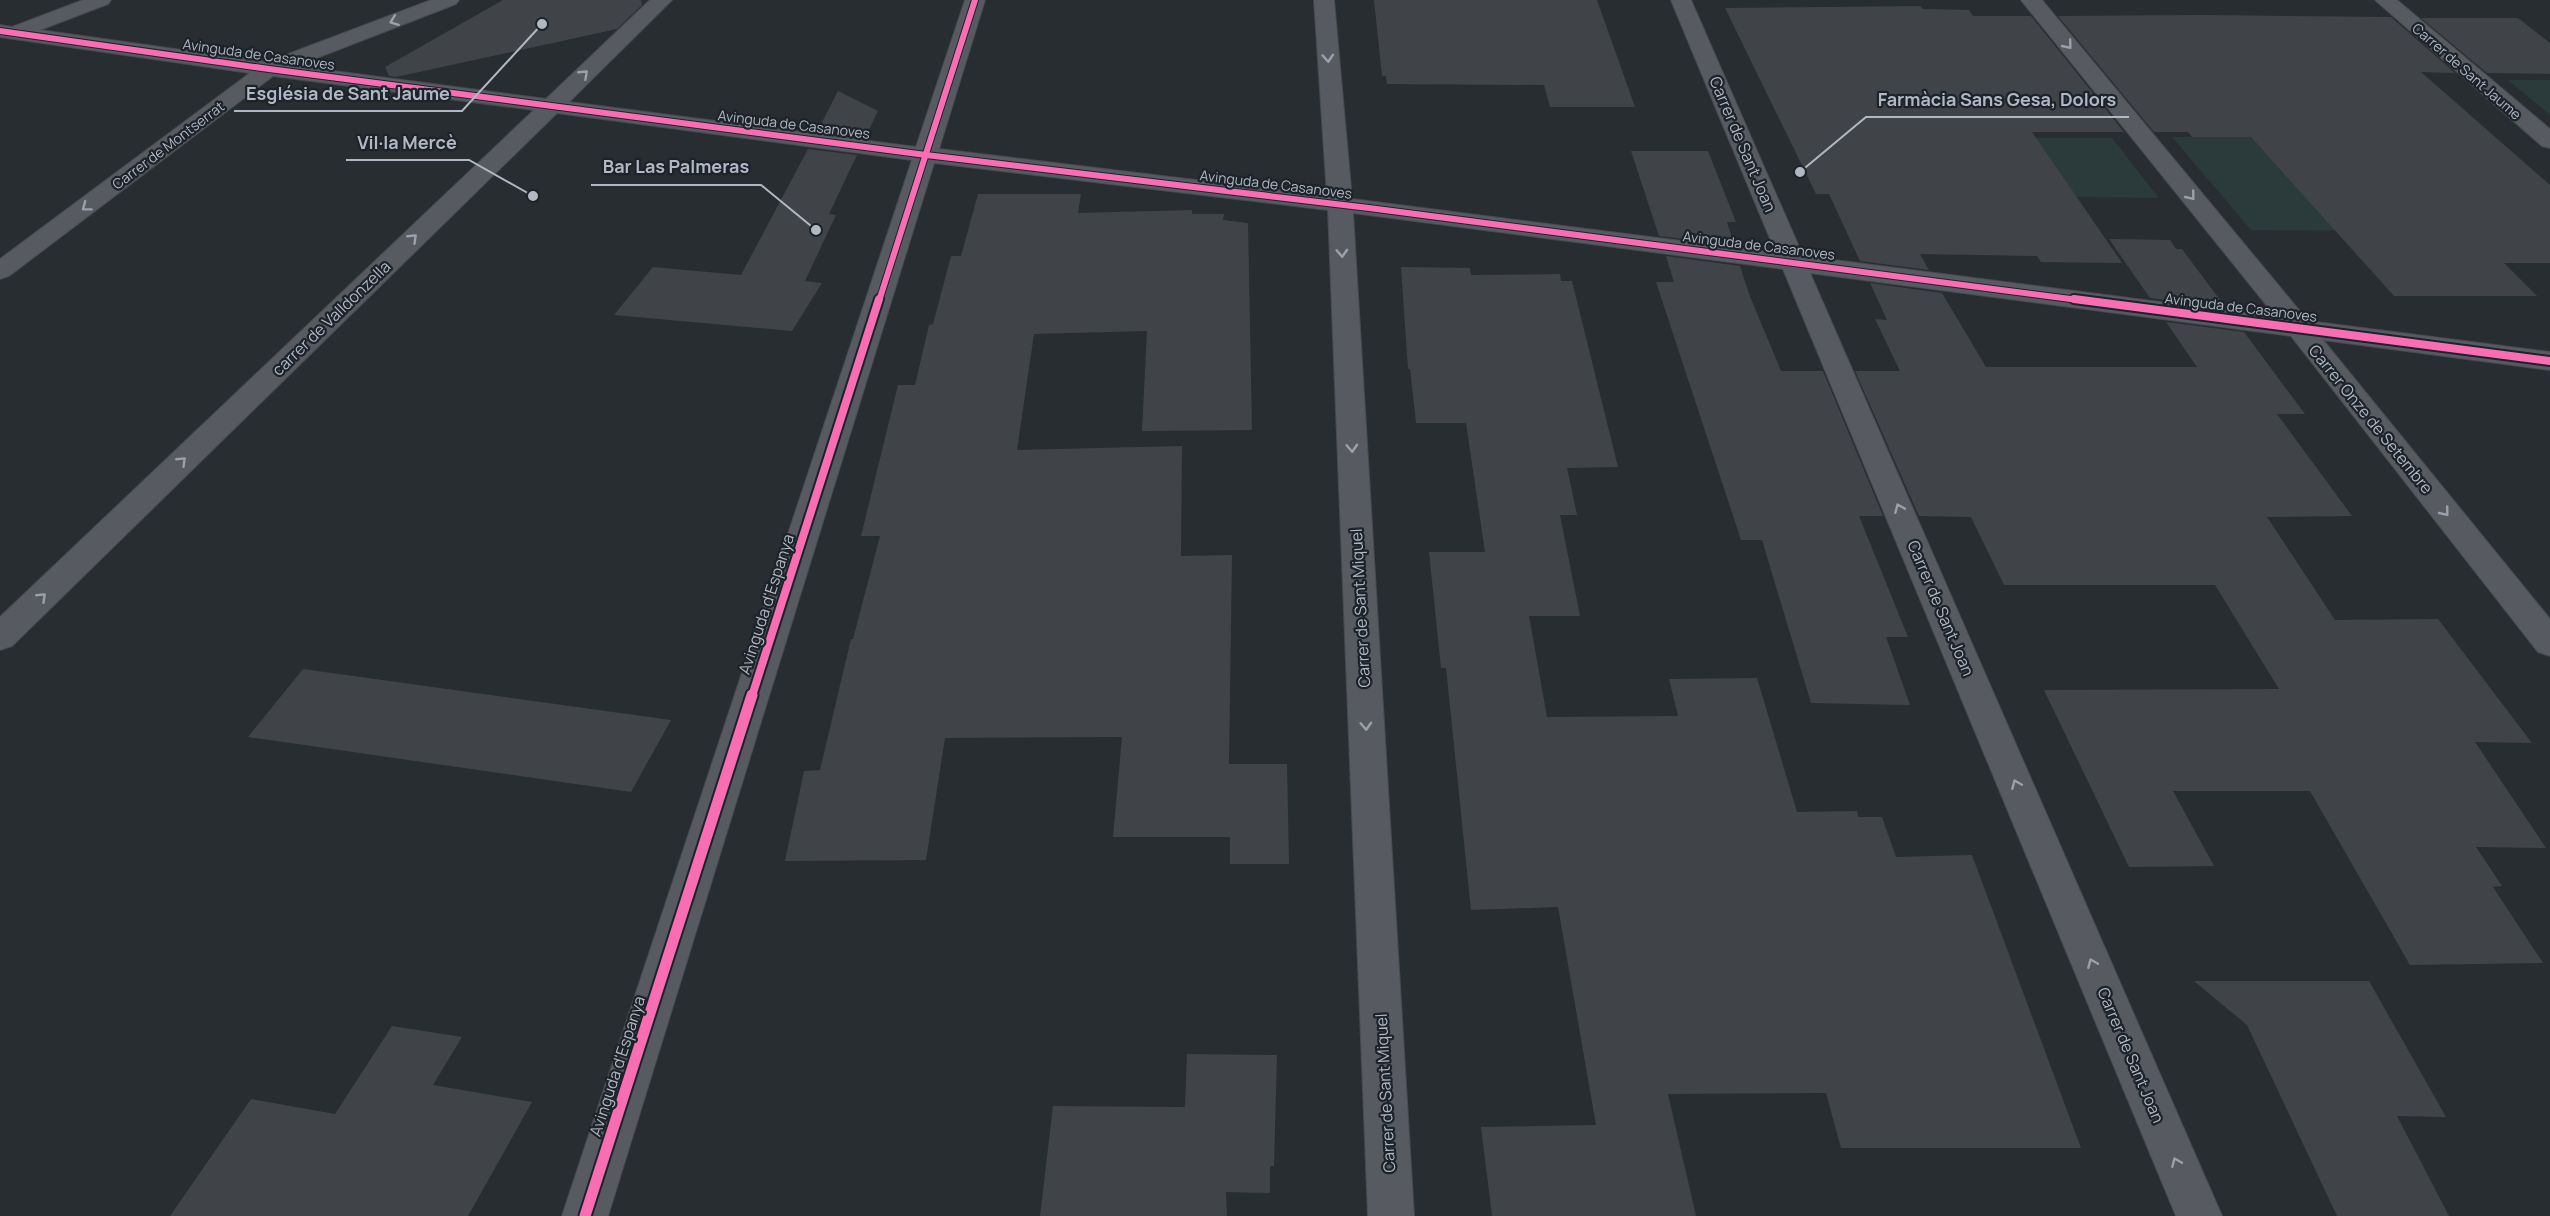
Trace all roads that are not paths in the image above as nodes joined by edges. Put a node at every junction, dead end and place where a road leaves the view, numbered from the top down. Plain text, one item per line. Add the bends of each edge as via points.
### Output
1 (101, 0) edge
2 (448, 0) edge
3 (663, 0) edge
4 (975, 0) edge
5 (1324, 0) edge
6 (1681, 0) edge
7 (2031, 0) edge
8 (2385, 0) edge
9 (5, 36) edge
10 (269, 69) junction
11 (551, 105) junction
12 (2550, 141) edge
13 (926, 155) junction
14 (1340, 205) junction
15 (1794, 263) junction
16 (0, 271) edge
17 (2299, 328) junction
18 (2550, 361) edge
19 (0, 637) edge
20 (2550, 643) edge
21 (585, 1216) edge
22 (1391, 1216) edge
23 (2199, 1216) edge

1 - 9 street
2 -> 10 street, Carrer de Montserrat
11 -> 3 street, carrer de Valldonzella
4 - 13 street, Avinguda d'Espanya
5 -> 14 street, Carrer de Sant Miquel
6 - 15 street, Carrer de Sant Joan
7 -> 17 street, Carrer Onze de Setembre
8 - 12 street, Carrer de Sant Jaume
9 - 10 street, Avinguda de Casanoves
10 - 11 street, Avinguda de Casanoves
10 -> 16 street, Carrer de Montserrat
11 - 13 street, Avinguda de Casanoves
19 -> 11 street, carrer de Valldonzella
13 - 14 street, Avinguda de Casanoves
13 - 21 street, Avinguda d'Espanya
14 - 15 street, Avinguda de Casanoves
14 -> 22 street, Carrer de Sant Miquel
15 - 17 street, Avinguda de Casanoves
23 -> 15 street, Carrer de Sant Joan
17 - 18 street, Avinguda de Casanoves
17 -> 20 street, Carrer Onze de Setembre

